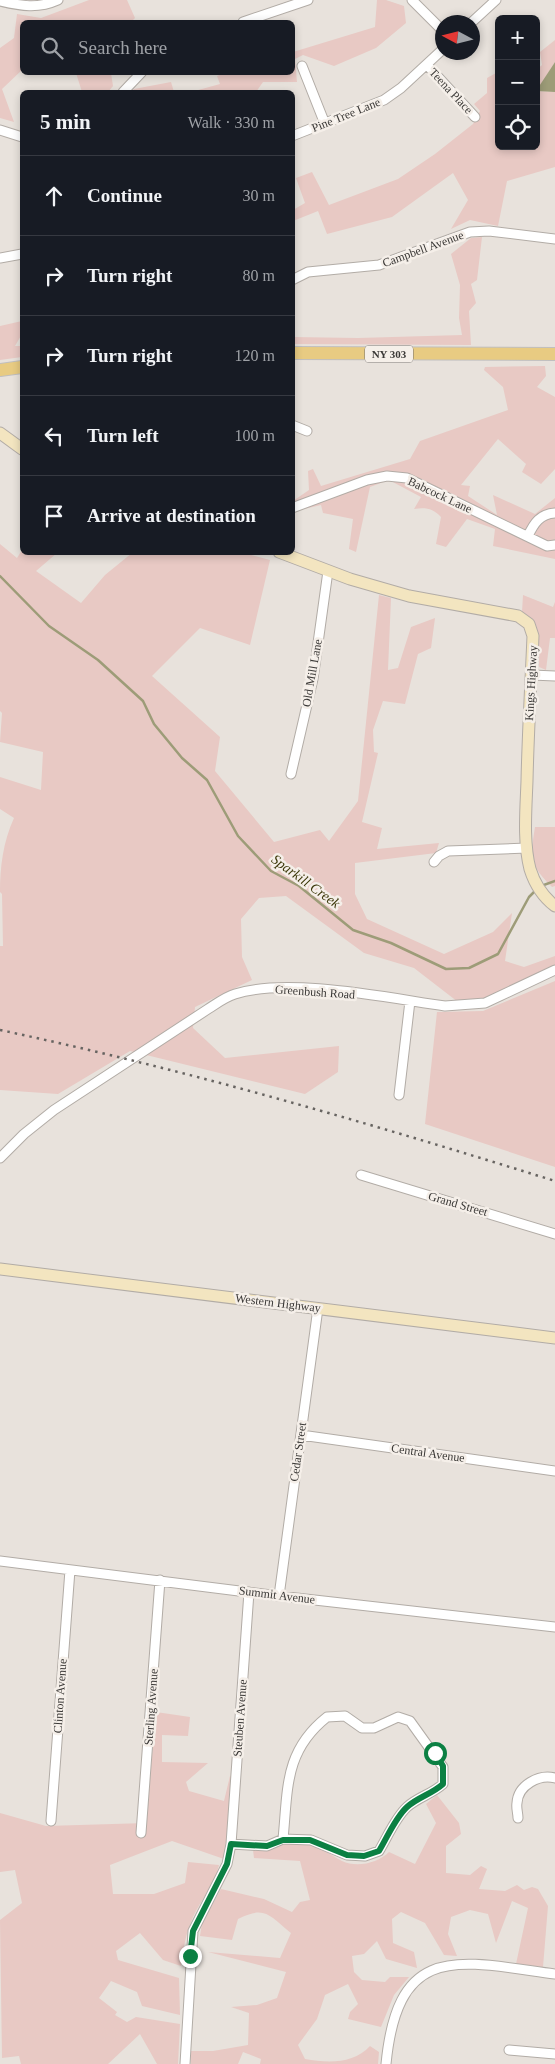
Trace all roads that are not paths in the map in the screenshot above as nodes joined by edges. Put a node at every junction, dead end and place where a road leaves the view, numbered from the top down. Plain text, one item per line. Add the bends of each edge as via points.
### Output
1 (58, 0) edge
2 (308, 0) edge
3 (412, 0) edge
4 (496, 0) edge
5 (0, 1) edge
6 (480, 15) edge
7 (249, 20) edge
8 (435, 23) edge
9 (435, 57) edge
10 (427, 65) junction
11 (302, 66) dead end
12 (139, 75) edge
13 (125, 90) edge
14 (475, 117) dead end
15 (325, 124) junction
16 (0, 130) edge
17 (295, 135) edge
18 (20, 136) edge
19 (555, 239) edge
20 (20, 254) edge
21 (0, 258) edge
22 (295, 278) edge
23 (295, 353) edge
24 (555, 354) edge
25 (20, 367) edge
26 (0, 370) edge
27 (295, 426) edge
28 (307, 431) dead end
29 (0, 433) edge
30 (20, 448) edge
31 (295, 507) edge
32 (555, 513) edge
33 (528, 536) junction
34 (555, 546) edge
35 (287, 555) edge
36 (328, 571) junction
37 (532, 675) junction
38 (555, 676) edge
39 (292, 774) dead end
40 (527, 848) junction
41 (434, 862) dead end
42 (555, 906) edge
43 (555, 970) edge
44 (410, 1001) junction
45 (399, 1095) dead end
46 (0, 1158) edge
47 (361, 1175) dead end
48 (555, 1234) edge
49 (0, 1269) edge
50 (318, 1308) junction
51 (555, 1338) edge
52 (300, 1435) junction
53 (555, 1471) edge
54 (0, 1561) edge
55 (70, 1570) junction
56 (160, 1580) junction
57 (249, 1592) junction
58 (279, 1596) junction
59 (555, 1627) edge
60 (555, 1778) edge
61 (518, 1818) dead end
62 (51, 1821) dead end
63 (142, 1833) dead end
64 (283, 1840) junction
65 (231, 1844) junction
66 (555, 1974) edge
67 (509, 2050) dead end
68 (555, 2054) edge
69 (186, 2064) edge
70 (386, 2064) edge

1 - 5 street via 30,7
2 - 7 street
3 - 8 street
4 - 6 street
9 - 10 street, Pine Tree Lane
10 - 14 street, Teena Place
10 - 15 street, Pine Tree Lane via 384,100
11 - 15 street
12 - 13 street
15 - 17 street, Pine Tree Lane
16 - 18 street
19 - 22 street, Campbell Avenue via 489,231 470,232 379,265 308,272
20 - 21 street
23 - 24 main road, NY 303
25 - 26 main road
27 - 28 street
29 - 30 street
31 - 33 street, Babcock Lane via 367,480 394,476 407,478
32 - 33 street via 543,515 534,523
33 - 34 street, Babcock Lane via 547,546
35 - 36 street, Kings Highway
36 - 37 street, Kings Highway via 409,596 518,616 529,624 533,636
36 - 39 street, Old Mill Lane via 313,679
37 - 38 street
37 - 40 street, Kings Highway
40 - 41 street via 448,851
40 - 42 street, Kings Highway via 538,889
43 - 44 street, Greenbush Road via 485,1003 446,1006
44 - 45 street
44 - 46 street, Greenbush Road via 298,989 264,988 234,994 54,1110
47 - 48 street, Grand Street
49 - 50 street, Western Highway
50 - 51 street, Western Highway
50 - 52 street, Cedar Street
52 - 53 street, Central Avenue
52 - 58 street, Cedar Street
54 - 55 street, Summit Avenue
55 - 56 street, Summit Avenue
55 - 62 street, Clinton Avenue
56 - 57 street, Summit Avenue
56 - 63 street, Sterling Avenue
57 - 58 street, Summit Avenue
57 - 65 street, Steuben Avenue
58 - 59 street, Summit Avenue
60 - 61 street via 536,1779 522,1788 517,1802
64 - 64 street via 310,1840 347,1855 364,1856 379,1851 405,1809 443,1784 443,1766 410,1721 398,1717 374,1728 362,1728 345,1716 328,1717 303,1740 294,1758
64 - 65 street via 267,1846
65 - 69 street, Steuben Avenue via 227,1864 193,1931
66 - 70 street via 478,1964 448,1964 426,1972 410,1985 399,2006 389,2036
67 - 68 street

